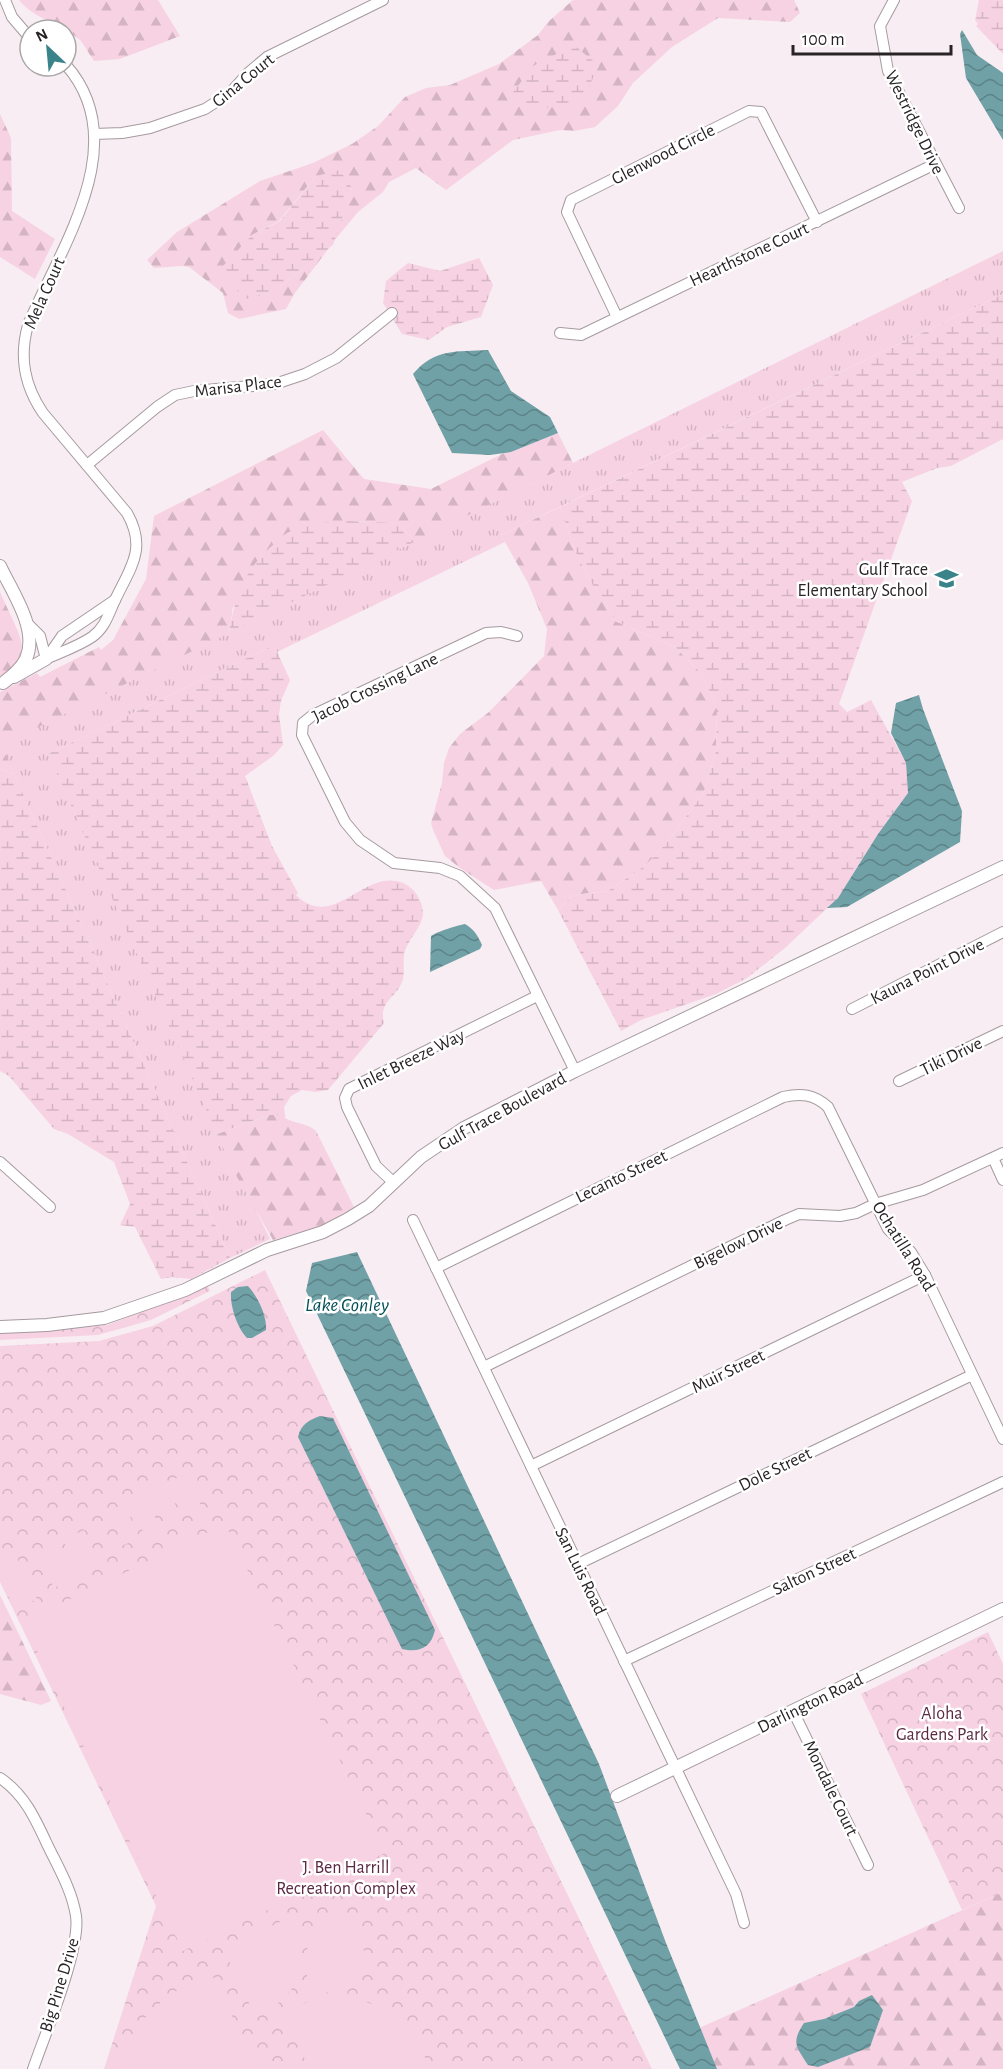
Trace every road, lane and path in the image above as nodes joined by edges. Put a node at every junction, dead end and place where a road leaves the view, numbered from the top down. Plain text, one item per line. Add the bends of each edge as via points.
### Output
1 (5, 0) edge
2 (383, 0) edge
3 (894, 0) edge
4 (18, 24) edge
5 (75, 78) edge
6 (94, 134) junction
7 (935, 164) junction
8 (958, 208) dead end
9 (817, 222) junction
10 (392, 313) dead end
11 (617, 317) junction
12 (561, 333) dead end
13 (87, 465) junction
14 (0, 566) edge
15 (115, 600) junction
16 (25, 621) junction
17 (40, 636) junction
18 (62, 636) junction
19 (518, 636) dead end
20 (46, 659) junction
21 (2, 684) edge
22 (1003, 867) edge
23 (1003, 932) edge
24 (537, 996) junction
25 (852, 1009) dead end
26 (1003, 1031) edge
27 (575, 1071) junction
28 (898, 1081) dead end
29 (809, 1096) joint
30 (1003, 1153) edge
31 (993, 1158) junction
32 (0, 1162) edge
33 (1003, 1180) edge
34 (393, 1182) junction
35 (875, 1204) junction
36 (50, 1207) dead end
37 (413, 1220) dead end
38 (436, 1268) junction
39 (925, 1275) junction
40 (0, 1327) edge
41 (483, 1367) junction
42 (972, 1374) junction
43 (1003, 1439) edge
44 (531, 1466) junction
45 (1003, 1482) edge
46 (578, 1564) junction
47 (1003, 1609) edge
48 (624, 1661) junction
49 (793, 1711) junction
50 (675, 1767) junction
51 (0, 1778) edge
52 (617, 1796) dead end
53 (868, 1865) dead end
54 (744, 1923) dead end
55 (33, 2069) edge

1 - 4 street
2 - 6 street, Gina Court via 267,57 230,93 205,109 150,128
3 - 7 street, Westridge Drive via 880,26 888,72
5 - 6 street, Mela Court via 84,91
6 - 13 street, Mela Court via 80,213 28,325 23,353 24,372 37,405
7 - 8 street, Westridge Drive
7 - 9 street, Hearthstone Court
9 - 11 street, Hearthstone Court
9 - 11 street, Glenwood Circle via 761,112 749,111 571,200 567,212
10 - 13 street, Marisa Place via 329,363 305,374 275,384 175,395
11 - 12 street, Hearthstone Court via 581,335
13 - 15 street, Mela Court via 127,513 136,538 132,568
14 - 16 street
15 - 18 street, Mela Court
15 - 20 street, Mela Court via 110,615 93,637
16 - 17 street
16 - 21 street via 29,643 26,658
17 - 18 street
17 - 20 street
18 - 20 street, Mela Court
19 - 24 street, Jacob Crossing Lane via 486,633 313,715 303,723 302,735 345,822 360,840 394,863 440,868 460,876 495,908
20 - 21 street
22 - 27 street, Gulf Trace Boulevard
23 - 25 street, Kauna Point Drive
24 - 27 street, Jacob Crossing Lane
24 - 34 street, Inlet Breeze Way via 349,1089 345,1098 351,1117 376,1166
26 - 28 street, Tiki Drive
27 - 34 street, Gulf Trace Boulevard via 464,1128
29 - 35 street, Ochatilla Road via 819,1098 828,1107
29 - 38 street, Lecanto Street via 783,1097
30 - 31 street, Bigelow Drive
31 - 33 street
31 - 35 street, Bigelow Drive via 923,1190
32 - 36 street
34 - 40 street, Gulf Trace Boulevard via 348,1220 267,1250 184,1290 104,1318
35 - 39 street, Ochatilla Road via 888,1229 911,1252
35 - 41 street, Bigelow Drive via 840,1216 799,1214
37 - 38 street, San Luis Road
38 - 41 street, San Luis Road
39 - 42 street, Ochatilla Road
39 - 44 street, Muir Street
41 - 44 street, San Luis Road
42 - 43 street, Ochatilla Road
42 - 46 street, Dole Street
44 - 46 street, San Luis Road
45 - 48 street, Salton Street
46 - 48 street, San Luis Road
47 - 49 street, Darlington Road
48 - 50 street, San Luis Road
49 - 50 street, Darlington Road
49 - 53 street, Mondale Court
50 - 52 street, Darlington Road
50 - 54 street, San Luis Road via 736,1894
51 - 55 street, Big Pine Drive via 11,1785 33,1814 69,1890 76,1919 73,1948

